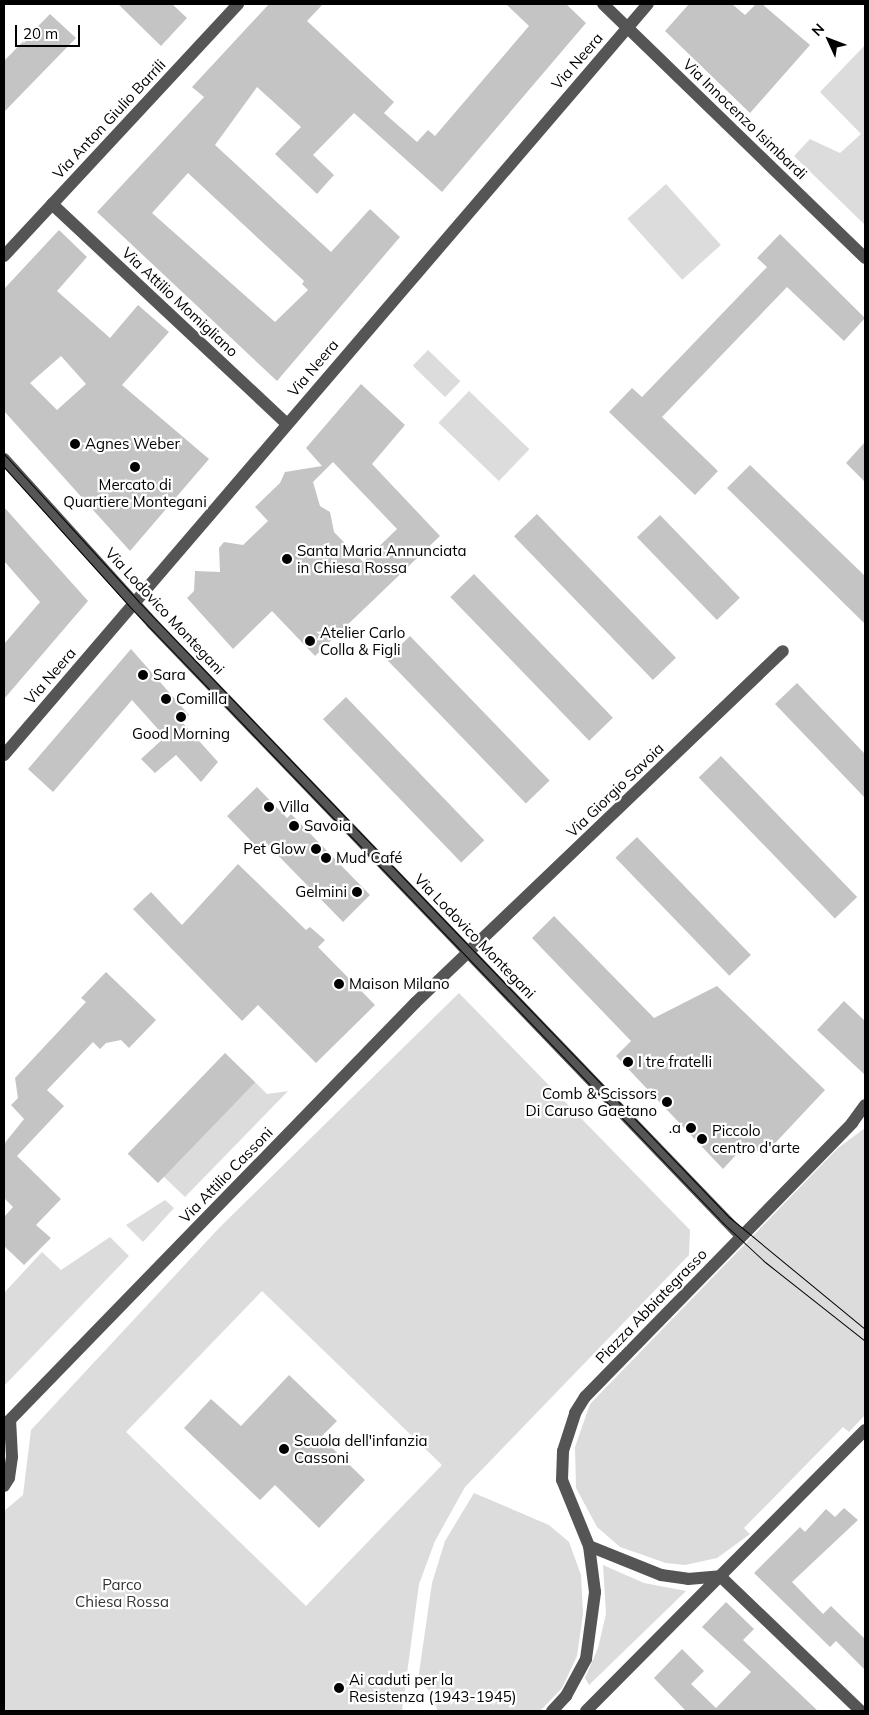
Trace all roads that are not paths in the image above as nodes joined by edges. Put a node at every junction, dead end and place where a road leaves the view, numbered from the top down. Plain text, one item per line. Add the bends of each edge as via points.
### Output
1 (238, 4) edge
2 (603, 4) edge
3 (648, 4) edge
4 (627, 27) junction
5 (52, 204) junction
6 (4, 256) edge
7 (865, 258) edge
8 (287, 424) junction
9 (4, 459) edge
10 (135, 604) junction
11 (783, 651) dead end
12 (4, 755) edge
13 (470, 953) junction
14 (865, 1105) edge
15 (865, 1116) edge
16 (852, 1123) junction
17 (741, 1236) junction
18 (7, 1424) edge
19 (865, 1430) edge
20 (4, 1486) edge
21 (589, 1546) junction
22 (720, 1576) junction
23 (556, 1707) edge
24 (586, 1711) edge
25 (861, 1711) edge

1 - 5 street, Via Anton Giulio Barrili
2 - 4 street, Via Innocenzo Isimbardi
3 - 4 street, Via Neera
4 - 7 street, Via Innocenzo Isimbardi
4 - 8 street, Via Neera
5 - 6 street, Via Anton Giulio Barrili
5 - 8 street, Via Attilio Momigliano
8 - 10 street, Via Neera
9 - 10 street, Via Lodovico Montegani
10 - 12 street, Via Neera
10 - 13 street, Via Lodovico Montegani
11 - 13 street, Via Giorgio Savoia
13 - 17 street, Via Lodovico Montegani
13 - 18 street, Via Attilio Cassoni via 415,1003
14 - 16 street, Piazza Abbiategrasso
15 - 16 street, Piazza Abbiategrasso
16 - 17 street, Piazza Abbiategrasso
17 - 21 street, Piazza Abbiategrasso via 585,1397 575,1413 562,1450 562,1480
18 - 20 street, Via Attilio Cassoni via 12,1457 9,1478
19 - 22 street
21 - 22 street via 661,1575 688,1579
21 - 23 street, Piazza Abbiategrasso via 595,1592 586,1659
22 - 24 street
22 - 25 street

